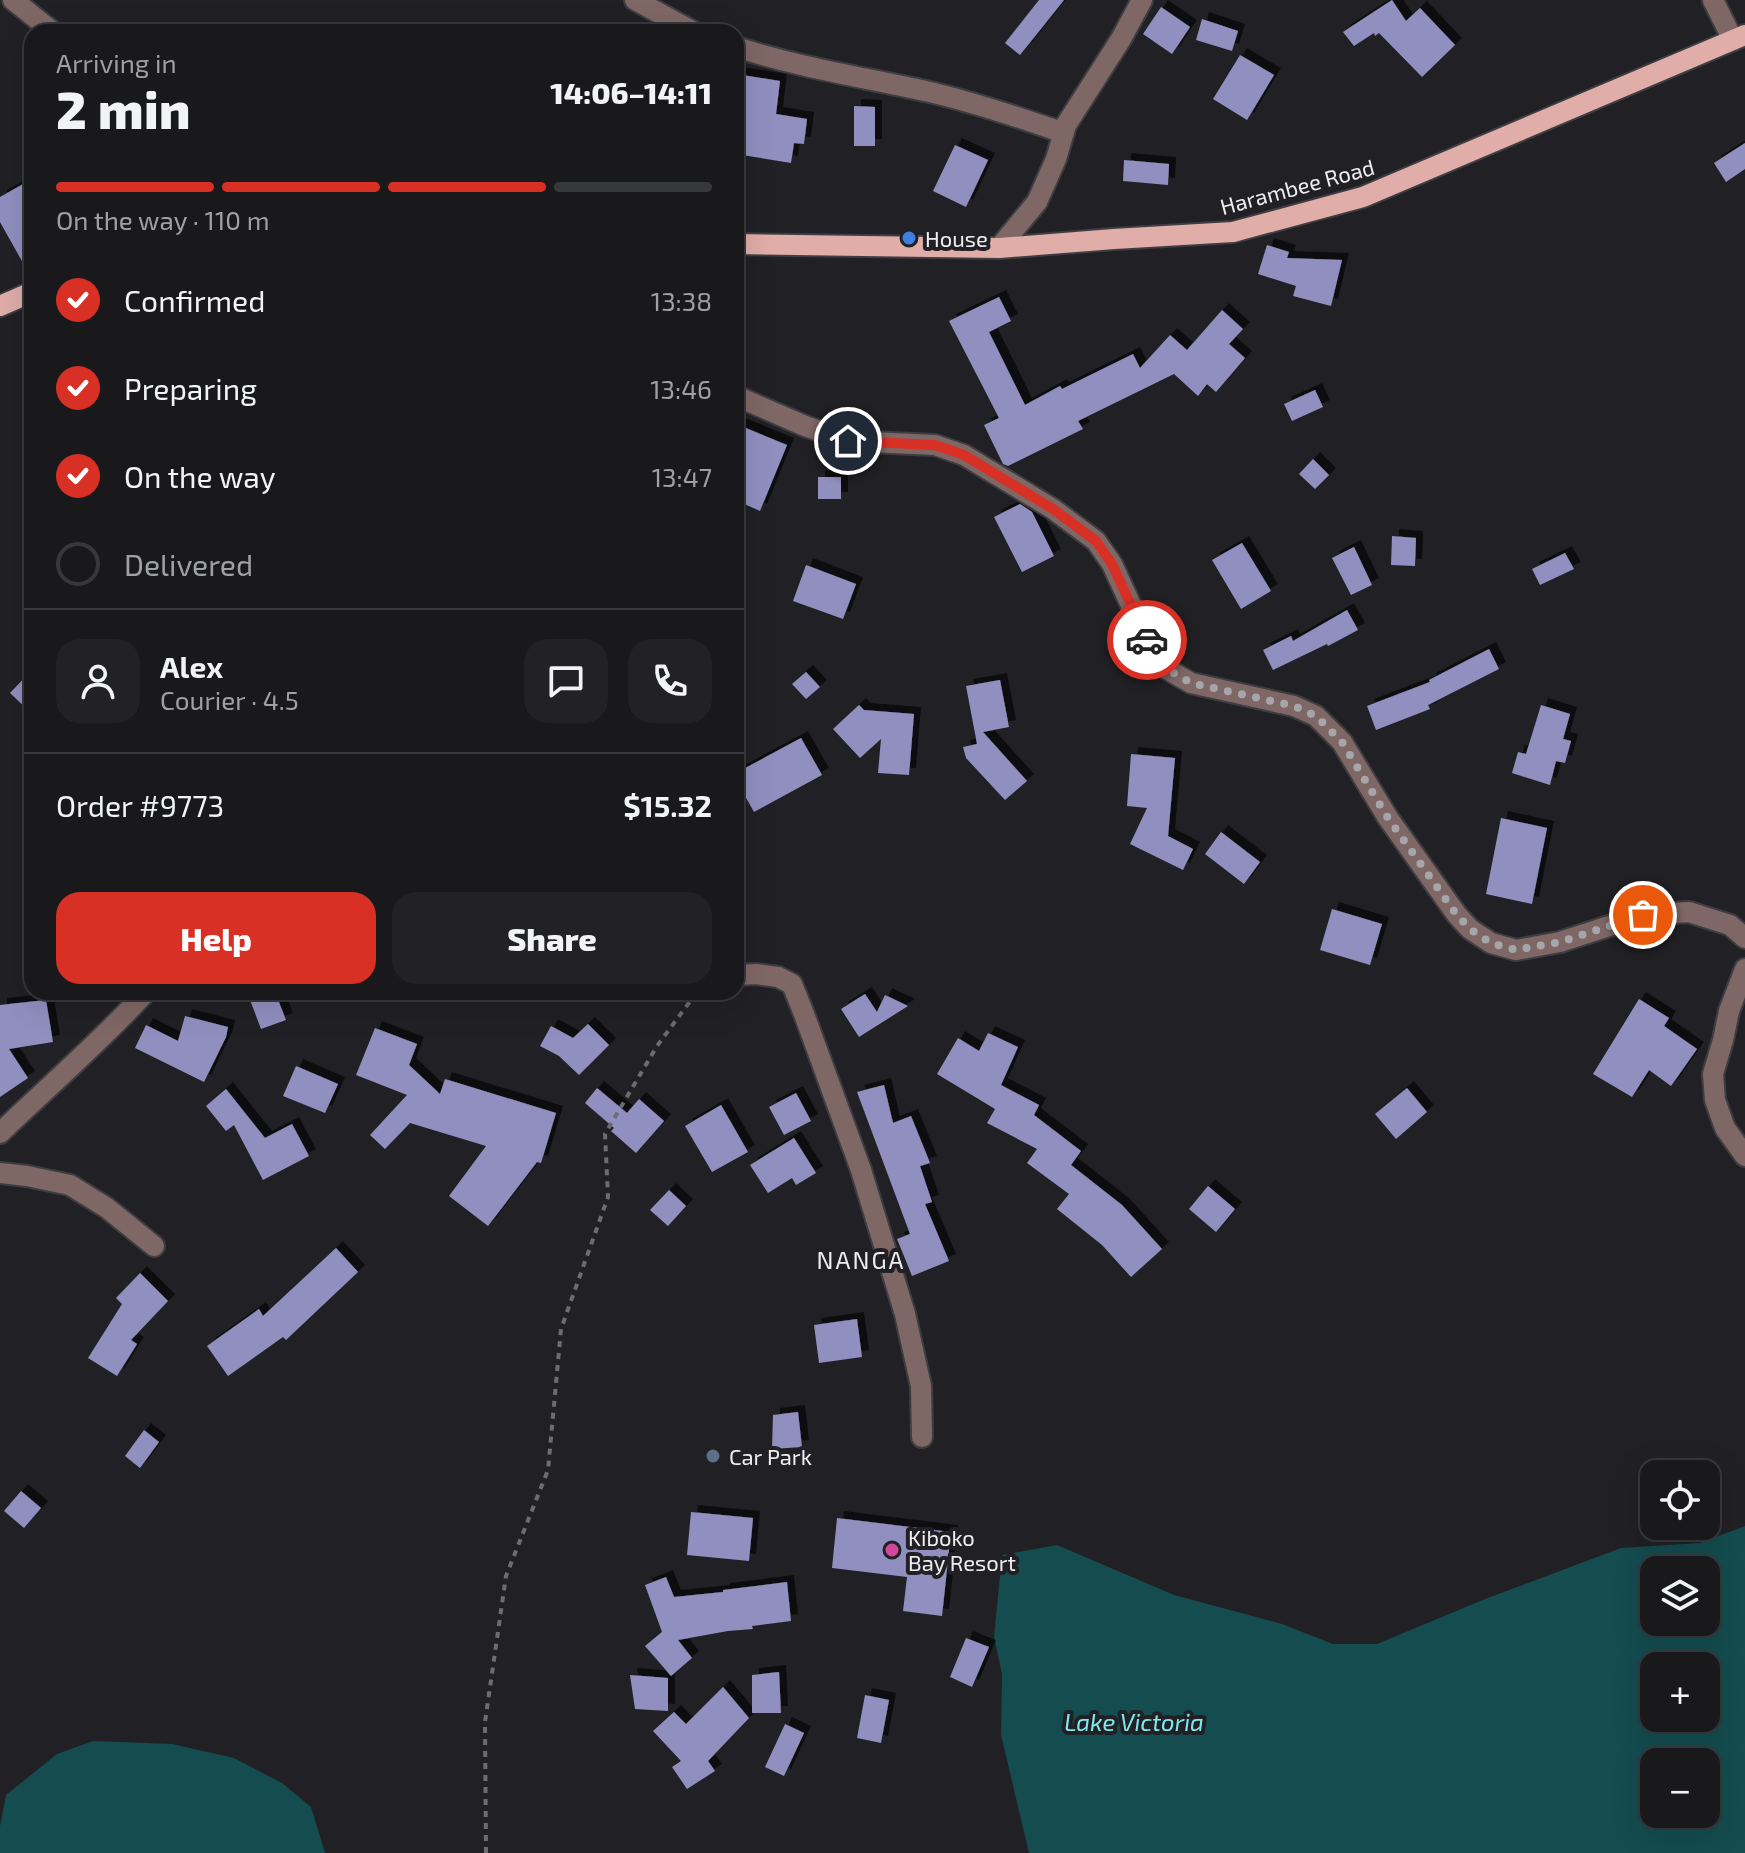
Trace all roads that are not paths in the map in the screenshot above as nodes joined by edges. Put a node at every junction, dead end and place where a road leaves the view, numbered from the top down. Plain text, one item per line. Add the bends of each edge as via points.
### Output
1 (13, 0) edge
2 (635, 0) edge
3 (1142, 0) edge
4 (1713, 0) edge
5 (43, 24) edge
6 (679, 24) edge
7 (1739, 37) edge
8 (744, 50) edge
9 (1064, 133) junction
10 (744, 244) edge
11 (999, 248) junction
12 (24, 296) edge
13 (0, 306) edge
14 (744, 399) edge
15 (1745, 938) edge
16 (1745, 969) edge
17 (744, 975) edge
18 (139, 1000) edge
19 (0, 1133) edge
20 (1745, 1156) edge
21 (0, 1173) edge
22 (154, 1246) dead end
23 (922, 1437) dead end

1 - 5 street
2 - 6 street
3 - 9 street
4 - 7 street
7 - 11 main road, Harambee Road via 1363,197 1233,232
8 - 9 street via 936,94
9 - 11 street via 1037,202
10 - 11 main road, Harambee Road
12 - 13 main road
14 - 15 street via 848,441 935,445 964,455 1053,509 1096,541 1167,669 1191,683 1294,706 1316,716 1342,742 1457,915 1491,943 1516,950 1643,915 1689,912 1730,925
16 - 20 street via 1713,1074 1725,1128
17 - 23 street via 778,977 792,984 804,1014 861,1170 905,1314 921,1386
18 - 19 street
21 - 22 street via 70,1185

